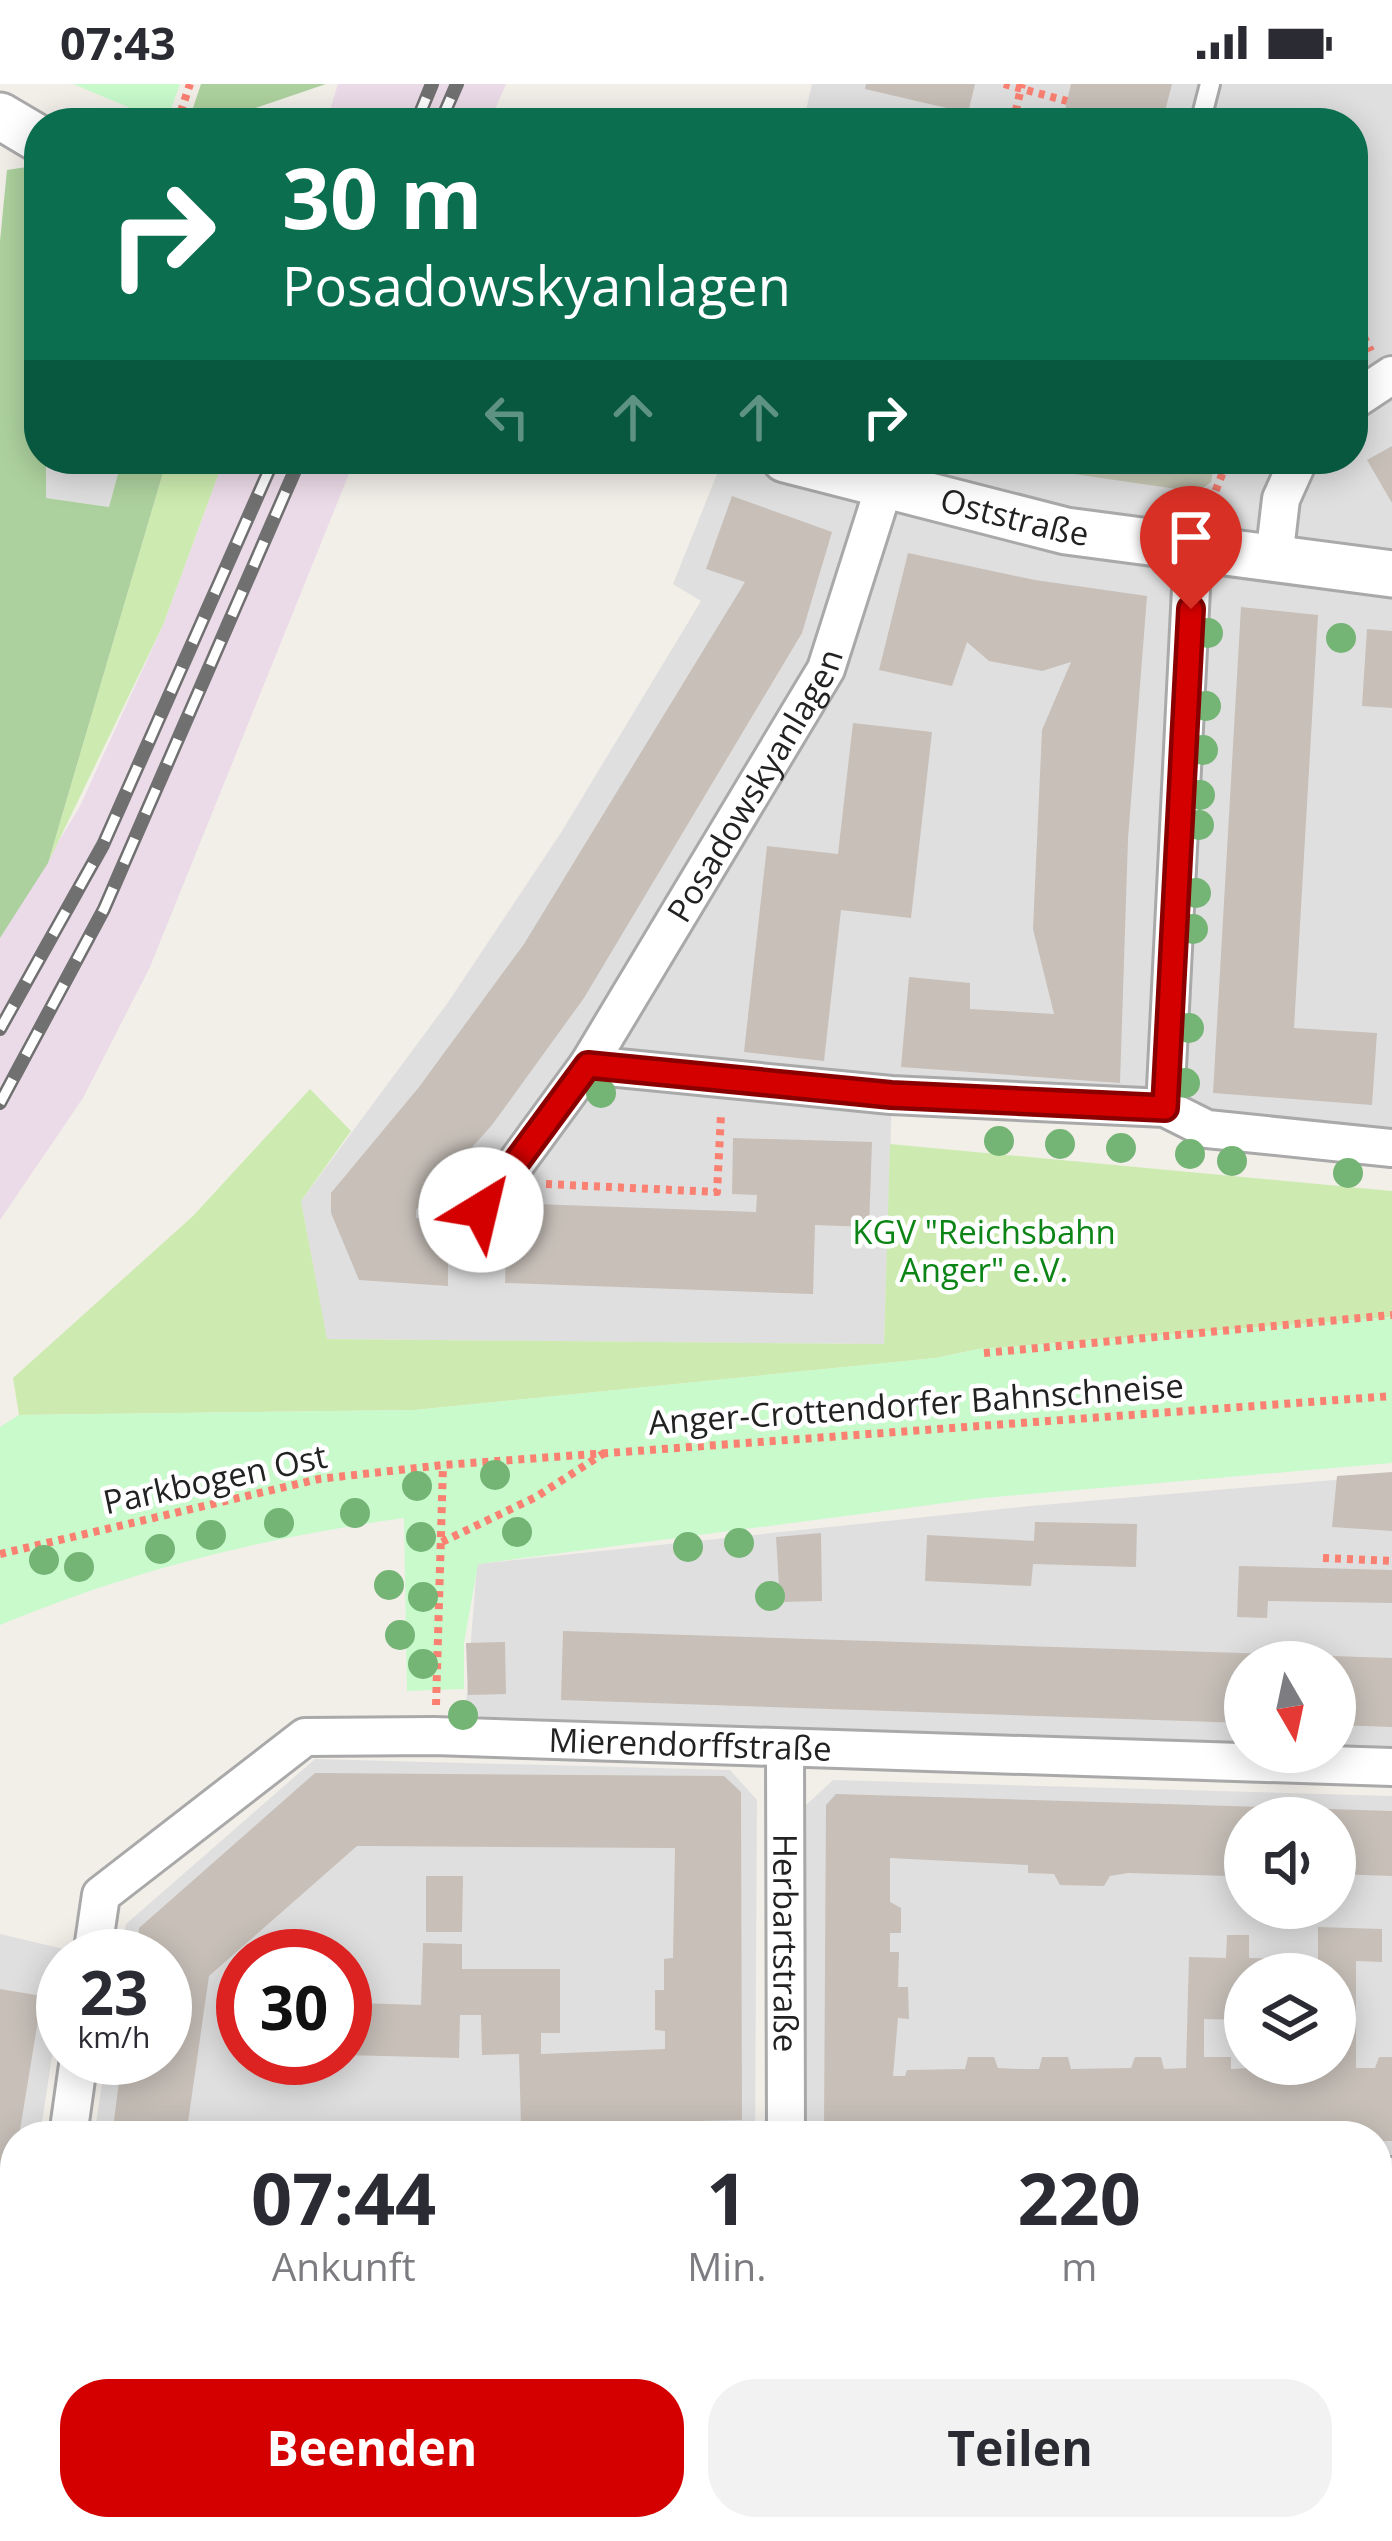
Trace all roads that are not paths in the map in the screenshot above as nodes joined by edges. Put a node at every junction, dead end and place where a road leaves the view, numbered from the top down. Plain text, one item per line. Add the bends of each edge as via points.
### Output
1 (838, 474) edge
2 (1292, 474) edge
3 (884, 487) junction
4 (1193, 549) junction
5 (1274, 559) junction
6 (1392, 574) edge
7 (588, 1065) junction
8 (1165, 1108) junction
9 (1392, 1148) edge
10 (492, 1196) road end
11 (785, 1748) junction
12 (1392, 1767) edge
13 (96, 1929) edge
14 (75, 2085) edge
15 (70, 2121) edge
16 (786, 2121) edge

1 - 3 street, Oststraße
2 - 5 street
3 - 4 street, Oststraße via 1066,531
3 - 7 street, Posadowskyanlagen via 826,669
4 - 5 street, Oststraße
4 - 8 street
5 - 6 street, Oststraße
7 - 8 street via 908,1096
7 - 10 street, Posadowskyanlagen
8 - 9 street via 1207,1129
11 - 12 street, Mierendorffstraße
11 - 13 street, Mierendorffstraße via 305,1737 101,1895
11 - 16 street, Herbartstraße
14 - 15 street

